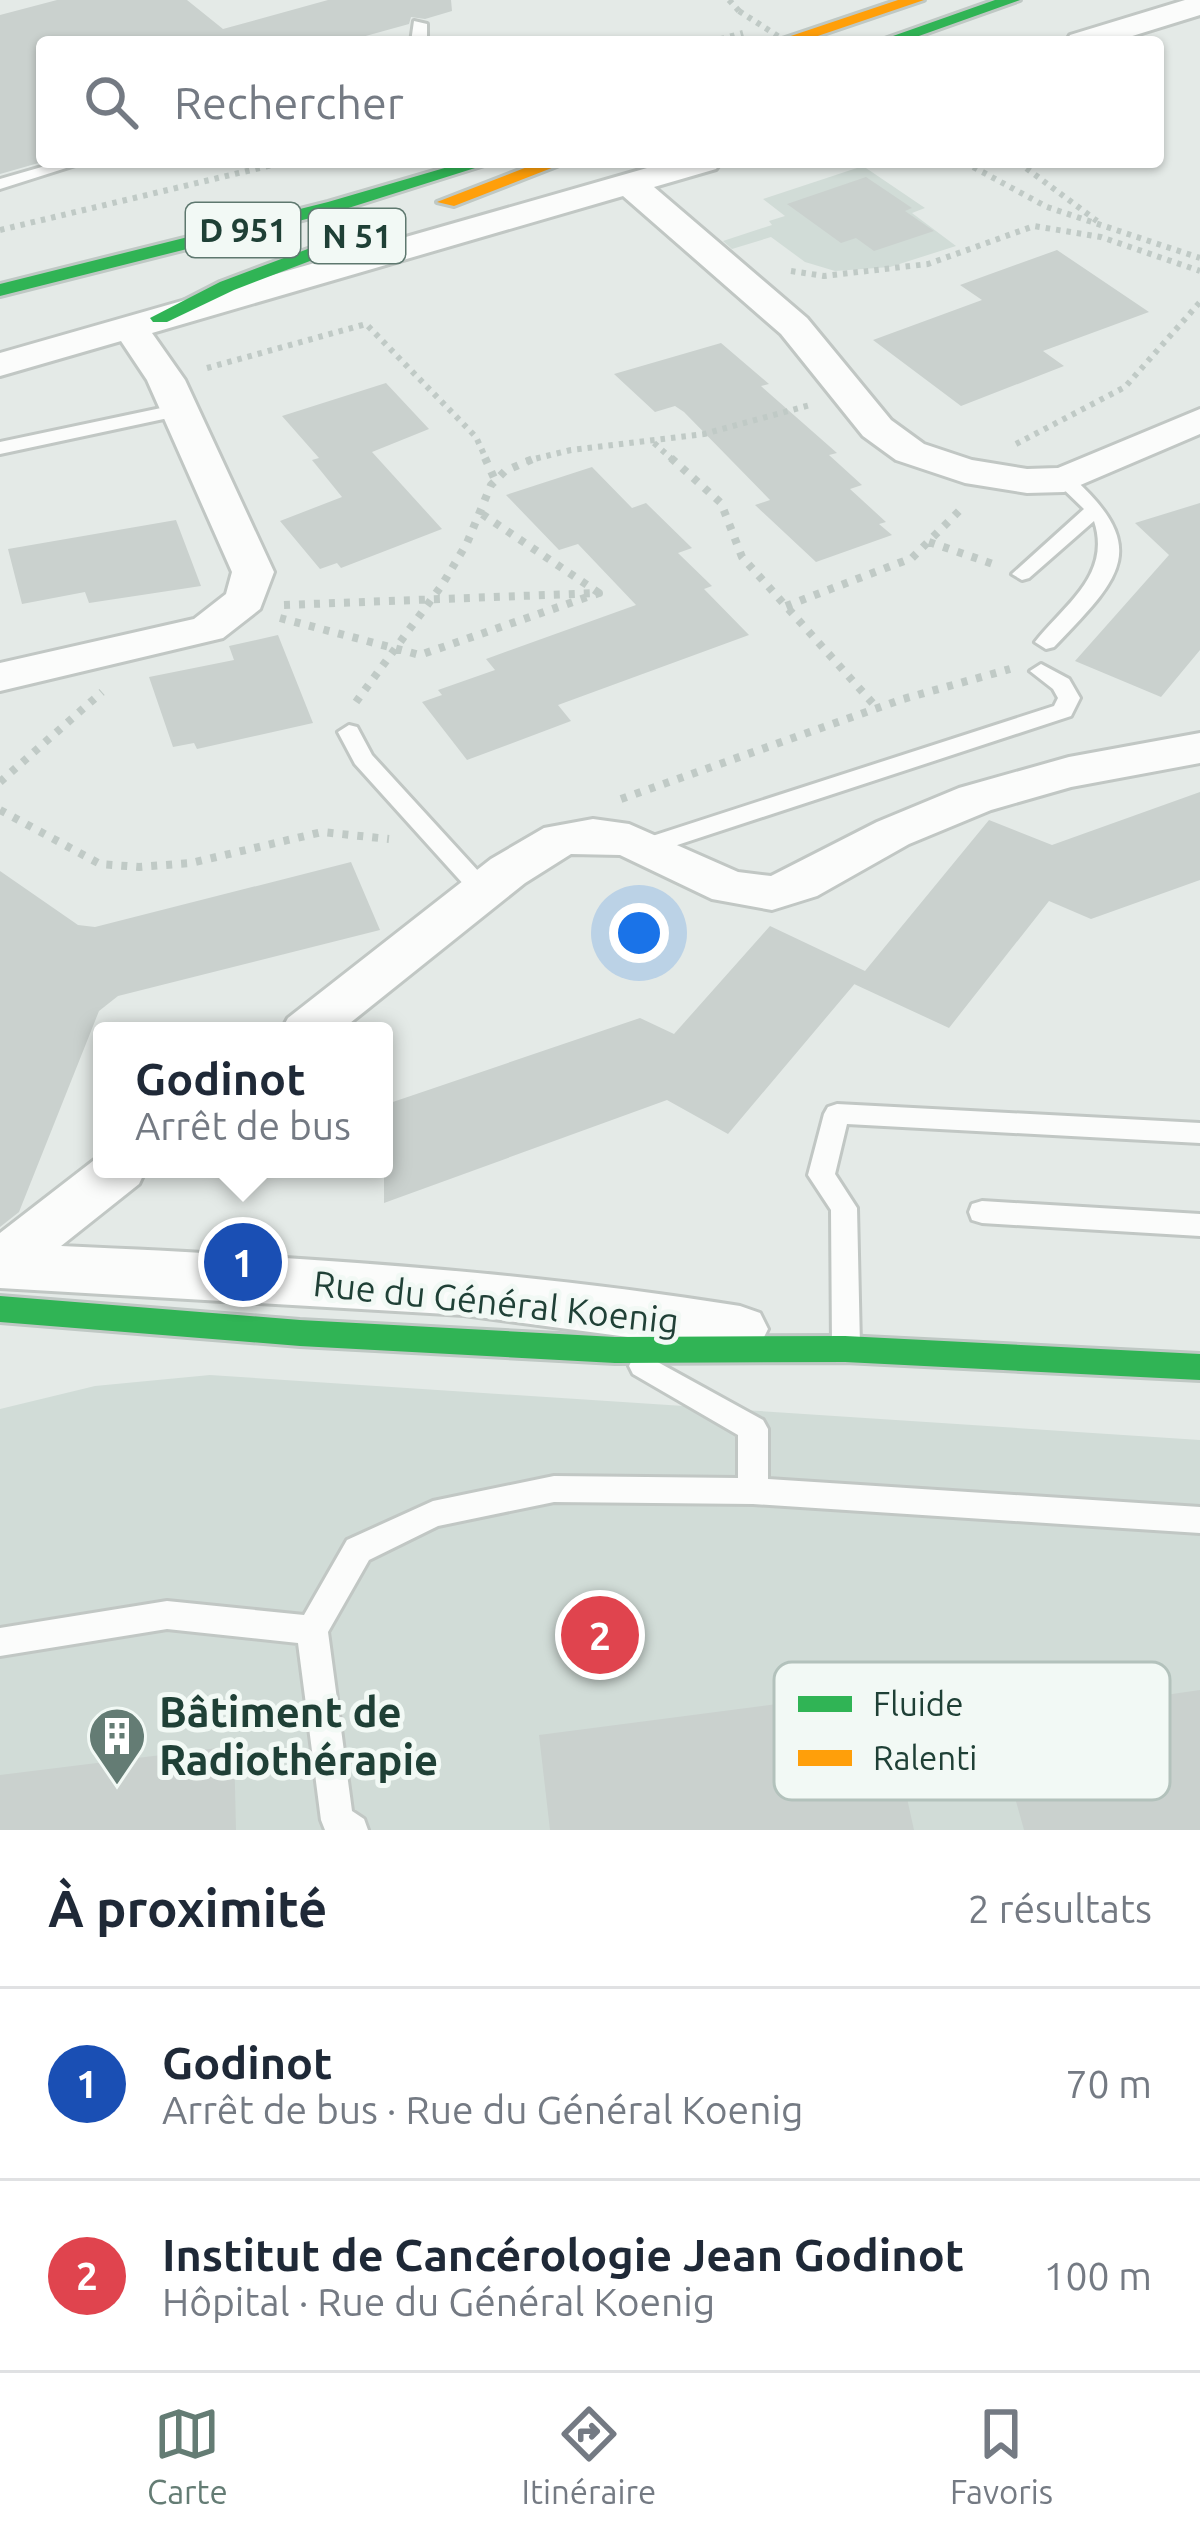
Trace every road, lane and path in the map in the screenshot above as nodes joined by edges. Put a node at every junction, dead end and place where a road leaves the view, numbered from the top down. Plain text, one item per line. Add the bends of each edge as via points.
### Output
1 (729, 0) edge
2 (916, 0) edge
3 (1012, 0) edge
4 (1200, 4) edge
5 (775, 36) edge
6 (803, 36) edge
7 (903, 36) edge
8 (1100, 36) edge
9 (56, 168) edge
10 (260, 168) edge
11 (465, 168) edge
12 (541, 168) edge
13 (686, 168) edge
14 (974, 168) edge
15 (1029, 168) edge
16 (0, 184) edge
17 (632, 186) junction
18 (426, 210) dead end
19 (394, 222) dead end
20 (1104, 226) junction
21 (0, 230) edge
22 (1200, 258) edge
23 (1200, 271) edge
24 (780, 274) dead end
25 (0, 290) edge
26 (145, 322) junction
27 (0, 364) edge
28 (851, 393) junction
29 (173, 395) junction
30 (1200, 420) edge
31 (653, 442) junction
32 (0, 448) edge
33 (494, 480) junction
34 (1064, 480) junction
35 (1094, 511) junction
36 (479, 512) junction
37 (929, 542) dead end
38 (1022, 574) joint
39 (599, 593) junction
40 (433, 599) junction
41 (236, 607) junction
42 (1046, 642) dead end
43 (156, 645) junction
44 (397, 648) junction
45 (1041, 671) joint
46 (0, 677) edge
47 (878, 708) junction
48 (349, 732) joint
49 (1200, 748) edge
50 (0, 782) edge
51 (0, 810) edge
52 (593, 835) junction
53 (441, 844) junction
54 (648, 847) junction
55 (483, 891) junction
56 (317, 1022) edge
57 (1200, 1133) edge
58 (109, 1178) edge
59 (982, 1212) dead end
60 (1200, 1226) edge
61 (0, 1265) edge
62 (0, 1310) edge
63 (845, 1348) junction
64 (614, 1350) junction
65 (1200, 1367) edge
66 (753, 1491) junction
67 (1200, 1520) edge
68 (312, 1630) junction
69 (0, 1642) edge
70 (352, 1830) edge

1 - 5 path, bridge
2 - 6 main road
3 - 7 main road
4 - 8 street
9 - 16 lane
10 - 21 path
11 - 25 main road, D 951
12 - 18 main road, N 51
13 - 17 street
14 - 20 path
15 - 20 path
17 - 26 street
17 - 28 street via 794,326
19 - 26 main road, N 51
20 - 22 path
23 - 24 path via 1101,237 1034,226 882,272
26 - 27 street
26 - 29 street
28 - 31 path via 736,431
28 - 34 street via 877,428 910,452 965,471
29 - 32 lane
29 - 33 path via 366,324 476,436
29 - 41 street via 254,572
30 - 34 street
31 - 33 path via 547,455
31 - 47 path via 721,503 742,557
33 - 36 path
34 - 35 lane
35 - 38 lane
35 - 42 lane via 1112,542 1106,567
36 - 39 path
36 - 40 path
37 - 38 path
39 - 40 path
39 - 44 path via 420,655
40 - 41 path
40 - 44 path
41 - 43 street via 208,629
41 - 44 path
43 - 46 street
43 - 50 path
44 - 48 path via 352,708
45 - 47 path via 1016,667
45 - 54 lane via 1069,698 1063,710
47 - 52 path via 626,795 608,807
48 - 53 lane via 363,759
49 - 54 street via 975,799 772,892 729,887
51 - 53 path via 100,864 120,866 191,863 322,832
52 - 54 street
52 - 55 street via 542,847
53 - 55 lane
55 - 56 street
57 - 63 lane via 837,1114 821,1175 844,1208
58 - 61 street
59 - 60 lane
61 - 63 street, Rue du Général Koenig via 625,1308
62 - 64 main road, Rue du Général Koenig
63 - 64 main road, Rue du Général Koenig
63 - 65 main road, Rue du Général Koenig
64 - 66 lane via 753,1429
66 - 67 lane
66 - 68 lane via 554,1489 433,1514 358,1550
68 - 69 lane via 167,1615
68 - 70 lane via 337,1820

